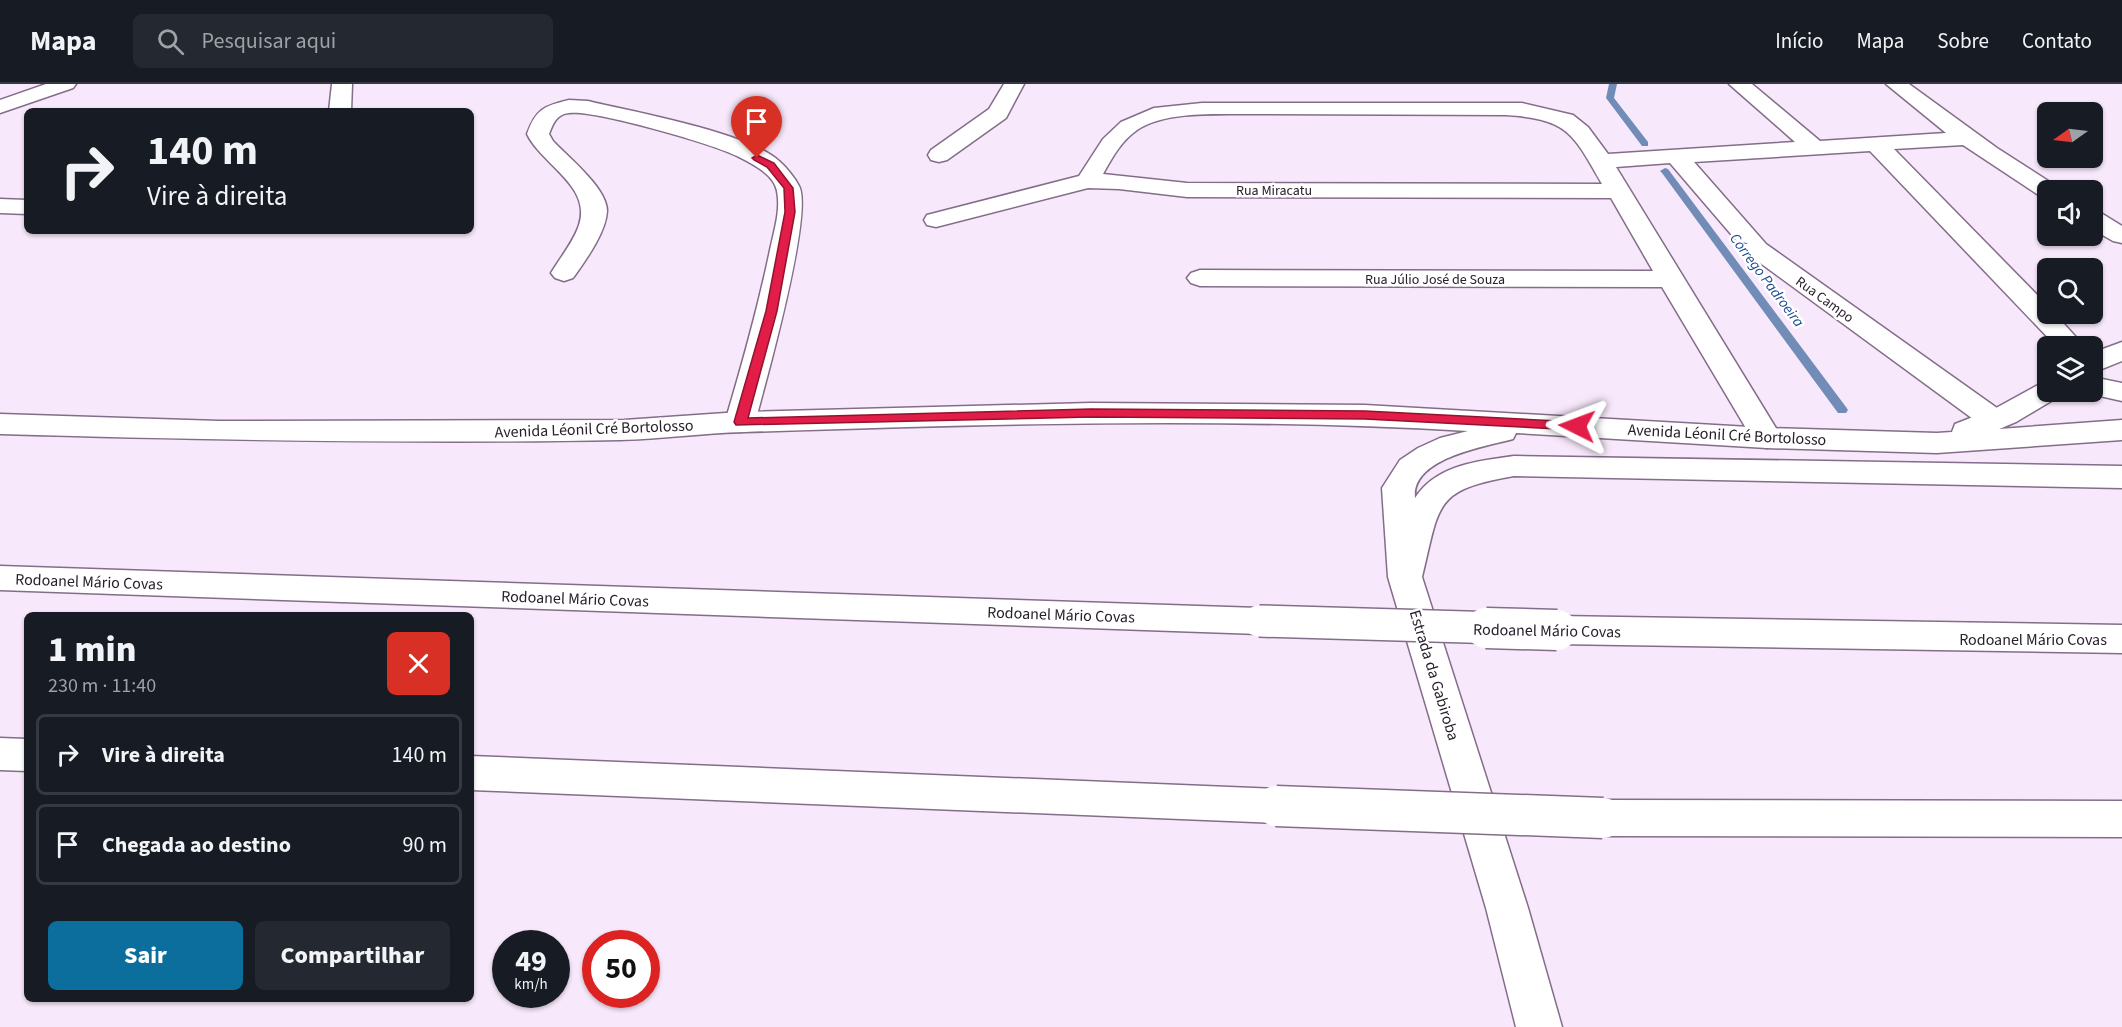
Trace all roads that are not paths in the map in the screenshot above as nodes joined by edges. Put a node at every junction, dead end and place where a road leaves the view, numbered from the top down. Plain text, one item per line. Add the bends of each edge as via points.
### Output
1 (66, 84) edge
2 (342, 84) edge
3 (1014, 84) edge
4 (1740, 84) edge
5 (1896, 84) edge
6 (0, 107) edge
7 (340, 108) edge
8 (1968, 138) junction
9 (1876, 144) junction
10 (1815, 148) junction
11 (939, 155) dead end
12 (1676, 156) junction
13 (1601, 160) junction
14 (1088, 181) junction
15 (2037, 184) edge
16 (1618, 191) junction
17 (0, 206) edge
18 (24, 207) edge
19 (936, 220) dead end
20 (2103, 225) edge
21 (2122, 236) edge
22 (564, 273) dead end
23 (1200, 278) dead end
24 (1670, 279) junction
25 (2061, 336) edge
26 (2122, 351) edge
27 (2103, 359) edge
28 (2103, 388) edge
29 (2122, 392) edge
30 (2037, 397) edge
31 (1994, 420) junction
32 (740, 422) junction
33 (0, 424) edge
34 (1553, 424) junction
35 (2122, 430) edge
36 (1767, 438) junction
37 (1936, 443) junction
38 (2122, 477) edge
39 (1405, 577) junction
40 (0, 578) edge
41 (2122, 639) edge
42 (0, 753) edge
43 (24, 755) edge
44 (474, 773) edge
45 (2122, 819) edge
46 (1539, 1027) edge

1 - 6 main road
2 - 7 main road
3 - 11 main road via 998,113
4 - 10 main road
5 - 8 main road
8 - 9 main road
8 - 15 main road
9 - 10 main road
9 - 25 main road
10 - 12 main road
12 - 13 main road
12 - 31 main road, Rua Campo via 1756,249
13 - 14 main road via 1574,124 1551,114 1506,110 1189,110 1137,120 1109,142
13 - 16 main road
14 - 16 main road, Rua Miracatu via 1187,190
14 - 19 main road, Rua Miracatu
16 - 24 main road
17 - 18 main road
20 - 21 main road
22 - 32 main road via 591,227 595,209 587,189 538,134 543,120 552,111 584,96 743,150 770,165 789,188 790,212 771,311
23 - 24 main road, Rua Júlio José de Souza
24 - 36 main road
26 - 27 main road
28 - 29 main road
30 - 31 main road
31 - 37 main road
32 - 33 main road, Avenida Léonil Cré Bortolosso via 624,430 529,431 219,431
32 - 34 main road, Avenida Léonil Cré Bortolosso via 1091,413 1365,415
34 - 36 main road, Avenida Léonil Cré Bortolosso
34 - 39 main road, Estrada da Gabiroba via 1451,445 1411,467 1398,488
35 - 37 main road, Avenida Léonil Cré Bortolosso
36 - 37 main road, Avenida Léonil Cré Bortolosso
38 - 39 main road via 1514,466 1473,473 1444,486 1427,503
39 - 46 main road, Estrada da Gabiroba via 1507,908
40 - 41 main road, Rodoanel Mário Covas, bridge via 1557,630
42 - 43 main road
44 - 45 main road, bridge via 1603,818

